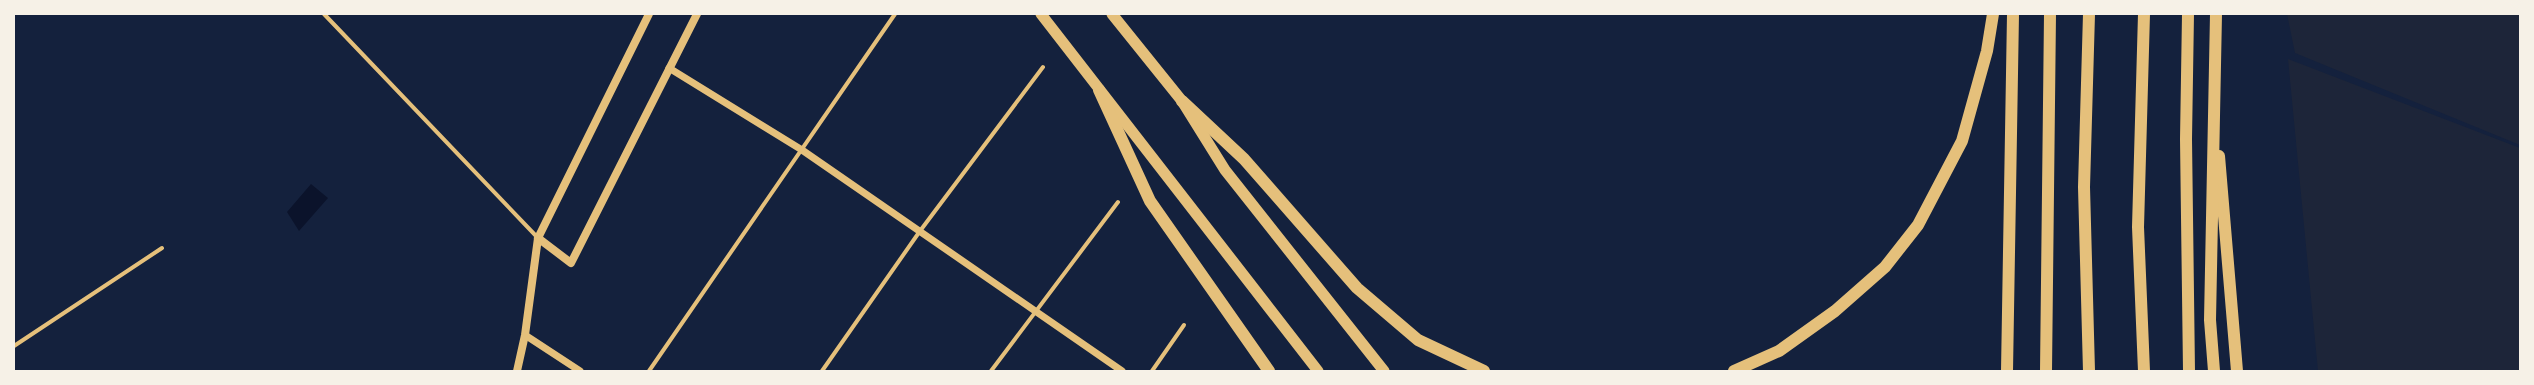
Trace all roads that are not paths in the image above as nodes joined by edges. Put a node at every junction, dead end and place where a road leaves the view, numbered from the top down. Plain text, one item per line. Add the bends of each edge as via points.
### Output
1 (324, 14) edge
2 (649, 14) edge
3 (697, 14) edge
4 (895, 14) edge
5 (1041, 14) edge
6 (1112, 14) edge
7 (1993, 14) edge
8 (2013, 14) edge
9 (2050, 14) edge
10 (2089, 14) edge
11 (2144, 14) edge
12 (2188, 14) edge
13 (2216, 14) edge
14 (1043, 67) dead end
15 (669, 68) junction
16 (2213, 81) junction
17 (1099, 90) junction
18 (1182, 100) junction
19 (802, 150) junction
20 (1118, 202) dead end
21 (920, 231) junction
22 (538, 238) junction
23 (162, 248) dead end
24 (1036, 312) junction
25 (1184, 325) dead end
26 (525, 335) junction
27 (14, 346) edge
28 (517, 371) edge
29 (580, 371) edge
30 (650, 371) edge
31 (822, 371) edge
32 (991, 371) edge
33 (1122, 371) edge
34 (1152, 371) edge
35 (1269, 371) edge
36 (1318, 371) edge
37 (1384, 371) edge
38 (1484, 371) edge
39 (1734, 371) edge
40 (2006, 371) edge
41 (2046, 371) edge
42 (2089, 371) edge
43 (2144, 371) edge
44 (2189, 371) edge
45 (2214, 371) edge
46 (2237, 371) edge

1 - 22 street
2 - 22 main road
3 - 15 main road
4 - 19 street
5 - 17 highway
6 - 18 highway
7 - 39 highway via 1987,51 1962,142 1918,225 1885,267 1835,311 1778,351
8 - 40 highway
9 - 41 highway
10 - 42 highway via 2084,187
11 - 43 highway via 2138,227
12 - 44 highway via 2186,147
13 - 16 highway
14 - 21 street
15 - 19 street
15 - 22 main road via 571,263
16 - 45 highway via 2210,320
16 - 46 highway
17 - 35 highway via 1150,200
17 - 36 highway
18 - 37 highway via 1225,170
18 - 38 highway via 1244,159 1357,288 1418,340
19 - 21 street
19 - 30 street
20 - 24 street
21 - 24 street
21 - 31 street
22 - 26 main road
23 - 27 street
24 - 32 street
24 - 33 street
25 - 34 street
26 - 28 main road
26 - 29 street

